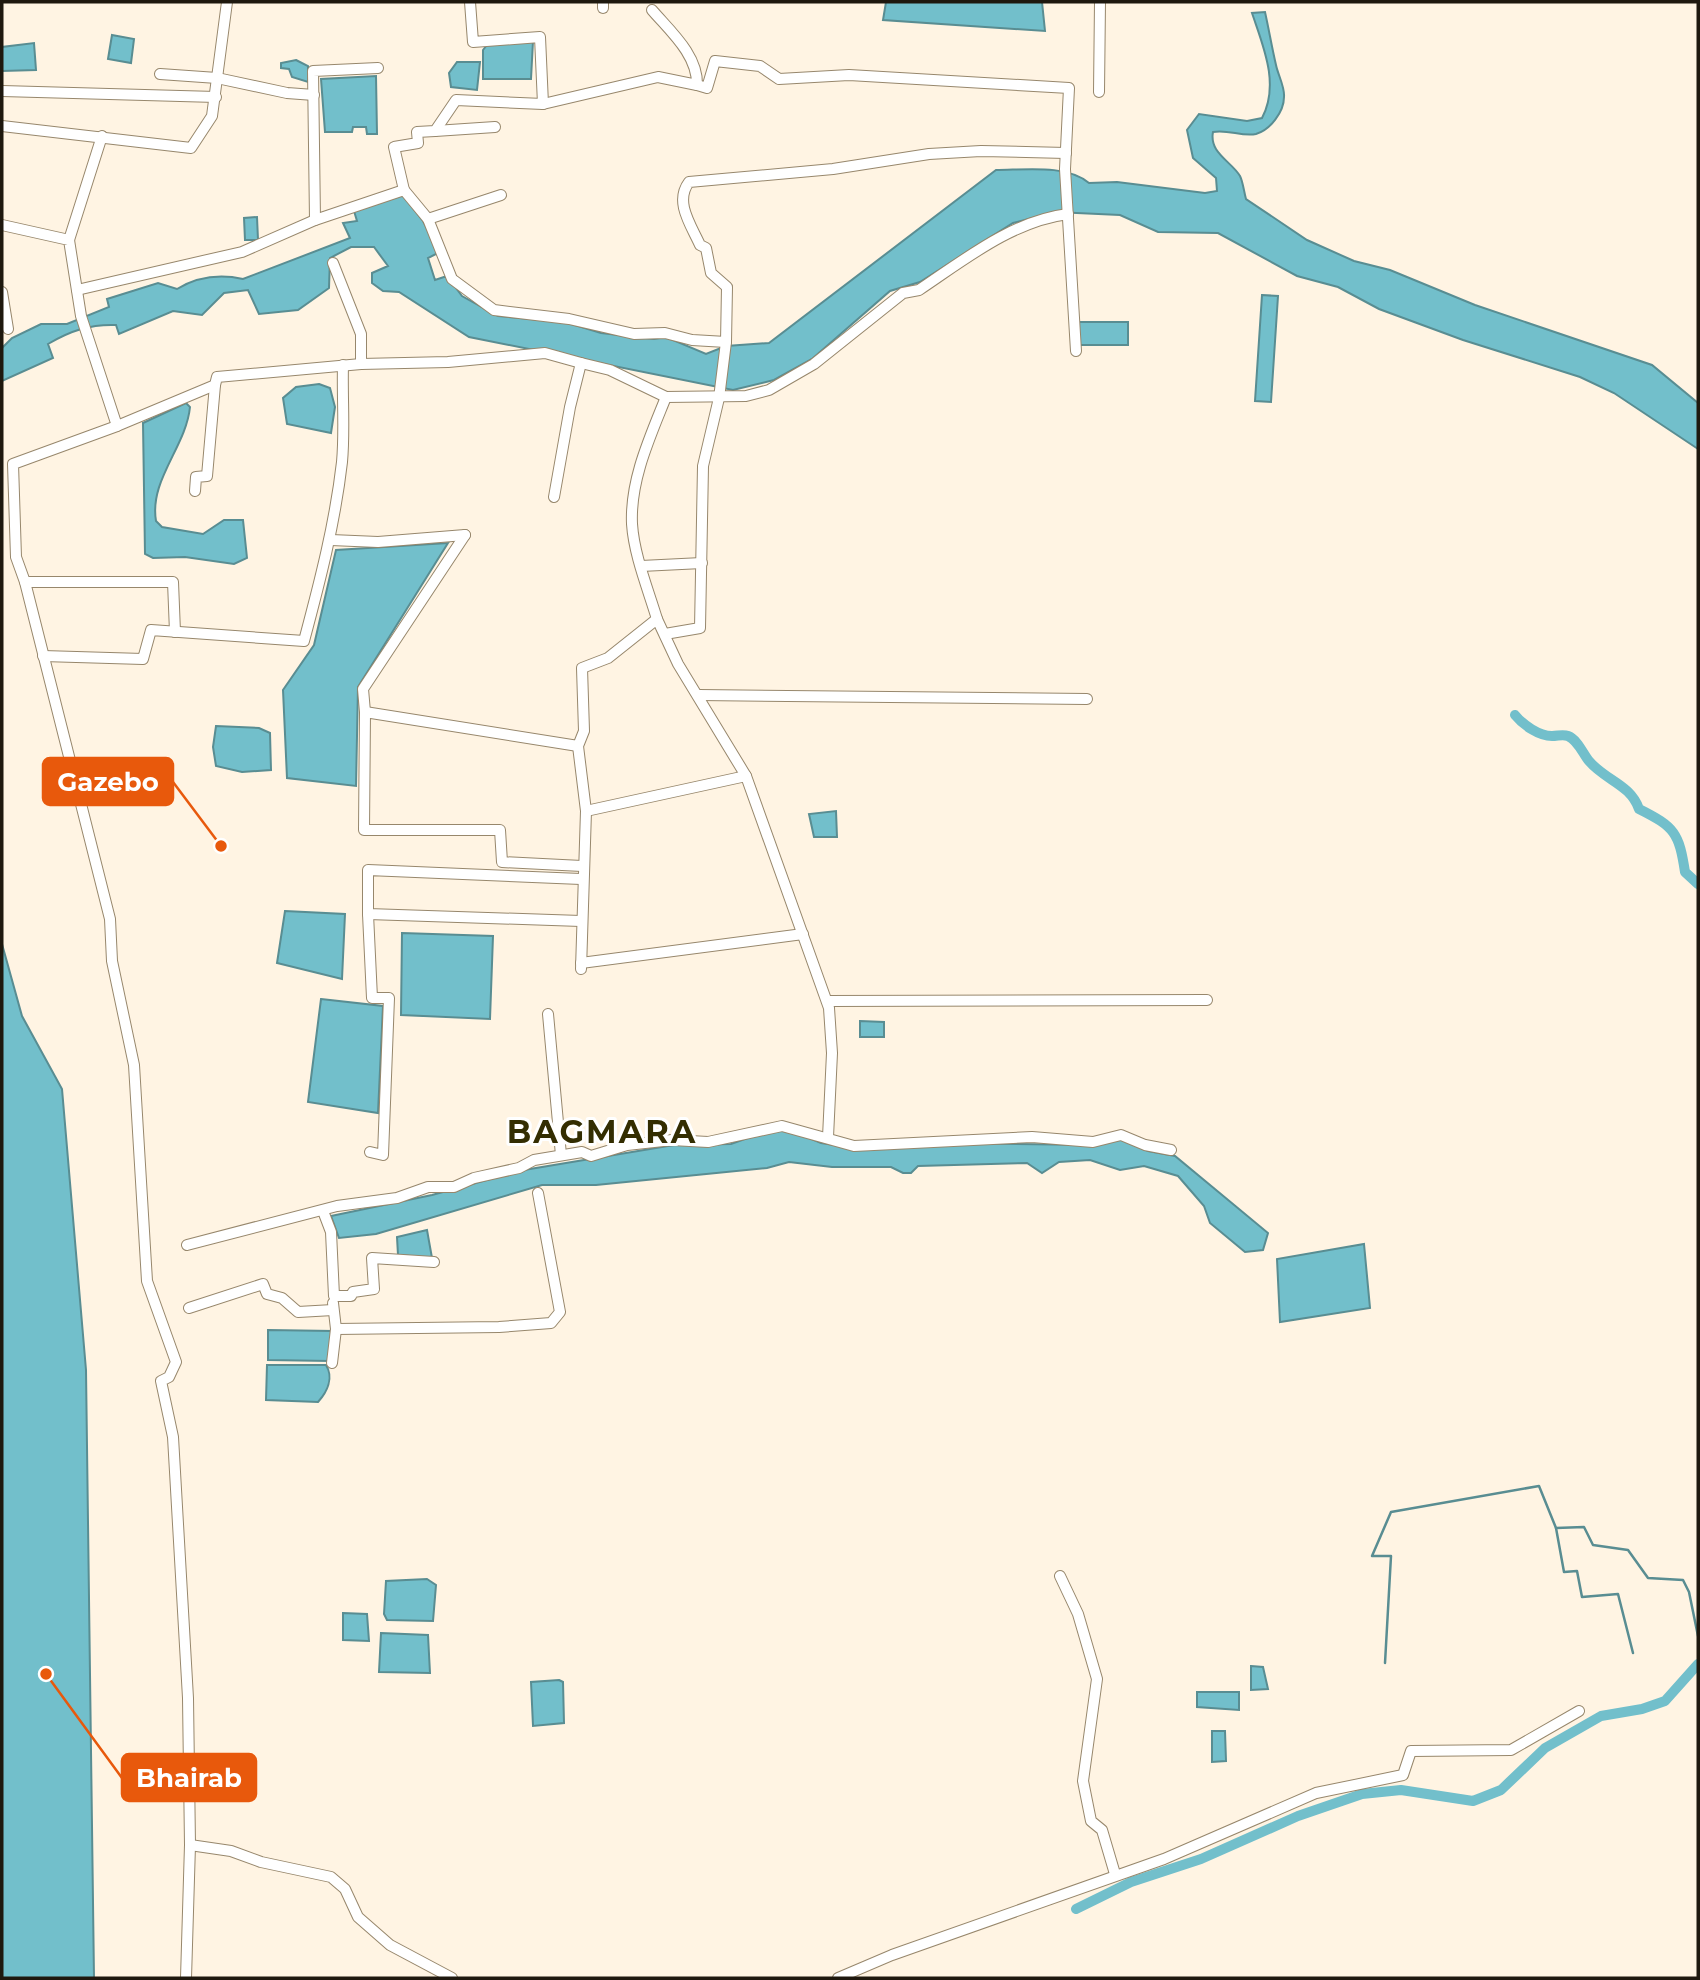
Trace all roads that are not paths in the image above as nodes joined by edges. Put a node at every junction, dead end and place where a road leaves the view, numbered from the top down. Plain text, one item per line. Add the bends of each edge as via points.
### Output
1 (227, 2) edge
2 (1100, 2) edge
3 (467, 3) edge
4 (652, 10) dead end
5 (378, 68) dead end
6 (160, 75) dead end
7 (217, 78) junction
8 (697, 85) junction
9 (2, 91) edge
10 (1099, 92) dead end
11 (314, 95) junction
12 (216, 97) junction
13 (543, 104) junction
14 (2, 126) edge
15 (495, 127) dead end
16 (435, 131) junction
17 (102, 136) junction
18 (1066, 153) junction
19 (404, 190) junction
20 (501, 195) dead end
21 (1068, 214) junction
22 (428, 219) junction
23 (315, 220) junction
24 (2, 225) edge
25 (69, 240) junction
26 (332, 263) dead end
27 (77, 290) junction
28 (2, 292) edge
29 (8, 329) dead end
30 (726, 343) junction
31 (1076, 351) dead end
32 (581, 363) junction
33 (361, 364) junction
34 (343, 365) junction
35 (215, 385) junction
36 (719, 395) junction
37 (666, 397) junction
38 (117, 426) junction
39 (195, 491) dead end
40 (554, 497) dead end
41 (331, 540) junction
42 (702, 563) junction
43 (641, 566) junction
44 (25, 582) junction
45 (657, 619) junction
46 (175, 632) junction
47 (665, 634) junction
48 (43, 656) junction
49 (699, 695) junction
50 (1087, 699) dead end
51 (365, 712) junction
52 (578, 746) junction
53 (746, 776) junction
54 (586, 811) junction
55 (582, 866) junction
56 (581, 879) junction
57 (368, 915) junction
58 (581, 921) junction
59 (803, 934) junction
60 (1207, 1000) dead end
61 (827, 1001) junction
62 (548, 1014) dead end
63 (828, 1137) junction
64 (1171, 1150) dead end
65 (370, 1152) dead end
66 (561, 1155) junction
67 (538, 1193) dead end
68 (323, 1211) junction
69 (187, 1245) dead end
70 (434, 1262) dead end
71 (334, 1296) junction
72 (188, 1308) dead end
73 (333, 1310) junction
74 (336, 1329) junction
75 (332, 1363) dead end
76 (1060, 1576) dead end
77 (1579, 1711) dead end
78 (190, 1845) junction
79 (1115, 1874) junction
80 (186, 1978) edge
81 (453, 1978) edge
82 (838, 1978) edge

1 - 7 street
2 - 10 street
3 - 13 street via 473,42 540,37
4 - 8 street via 686,50 697,73
5 - 11 street via 313,71
6 - 7 street
7 - 11 street
7 - 12 street
8 - 13 street via 658,77
8 - 18 street via 707,88 716,61 760,66 779,79 849,75 1069,88
9 - 12 street
11 - 23 street
12 - 17 street via 211,120 191,148
13 - 16 street via 456,100
14 - 17 street
15 - 16 street
16 - 19 street via 417,132 418,143 394,147
17 - 25 street
18 - 21 street
18 - 30 street via 929,154 833,169 690,182 683,191 682,204 700,245 706,248 711,273 727,287
19 - 22 street
19 - 23 street
20 - 22 street
21 - 31 street
21 - 36 street via 1015,230 919,290 903,293 814,364 769,390 746,396
22 - 30 street via 452,279 494,310 569,318 634,334 665,333
23 - 27 street via 242,251
24 - 25 street
25 - 27 street
26 - 33 street via 361,334
27 - 38 street
28 - 29 street
30 - 36 street
32 - 33 street via 545,353
32 - 37 street via 610,370
32 - 40 street
33 - 34 street
34 - 35 street via 217,377
34 - 41 street via 342,458
35 - 38 street
35 - 39 street via 207,476 196,477
36 - 37 street
36 - 42 street via 703,466
37 - 43 street via 646,447 634,498 632,525
38 - 44 street via 13,464 16,557
41 - 46 street via 304,641
41 - 51 street via 378,542 465,535 363,689
42 - 43 street
42 - 47 street via 700,628
43 - 45 street
44 - 46 street via 173,582
44 - 48 street
45 - 47 street
45 - 52 street via 608,658 582,668 584,731
46 - 48 street via 151,630 143,659
47 - 49 street
48 - 78 street via 110,919 113,961 134,1065 146,1281 176,1362 169,1377 161,1381 173,1437 188,1698
49 - 50 street
49 - 53 street
51 - 52 street
51 - 55 street via 364,830 500,830 502,862
52 - 54 street
53 - 54 street
53 - 59 street
54 - 55 street
55 - 56 street
56 - 57 street via 368,870
56 - 58 street
57 - 58 street
57 - 65 street via 372,998 389,998 383,1155
58 - 59 street via 580,966
59 - 61 street
60 - 61 street
61 - 63 street via 832,1053
62 - 66 street
63 - 64 street via 866,1146 1032,1137 1093,1142 1121,1135 1145,1146
63 - 66 street via 782,1126 708,1142 672,1140 626,1145 591,1157 582,1152
66 - 68 street via 454,1187 429,1187 397,1198
67 - 74 street via 560,1312 551,1322
68 - 69 street
68 - 71 street via 331,1232
70 - 71 street via 372,1258 374,1289
71 - 73 street
72 - 73 street via 263,1284 267,1294 282,1298 298,1312
73 - 74 street
74 - 75 street
76 - 79 street via 1078,1615 1097,1679 1083,1780 1091,1821 1101,1830
77 - 79 street via 1511,1750 1410,1751 1403,1775 1316,1793 1230,1832
78 - 80 street
78 - 81 street via 331,1877 345,1889 358,1917 377,1934 408,1957
79 - 82 street

